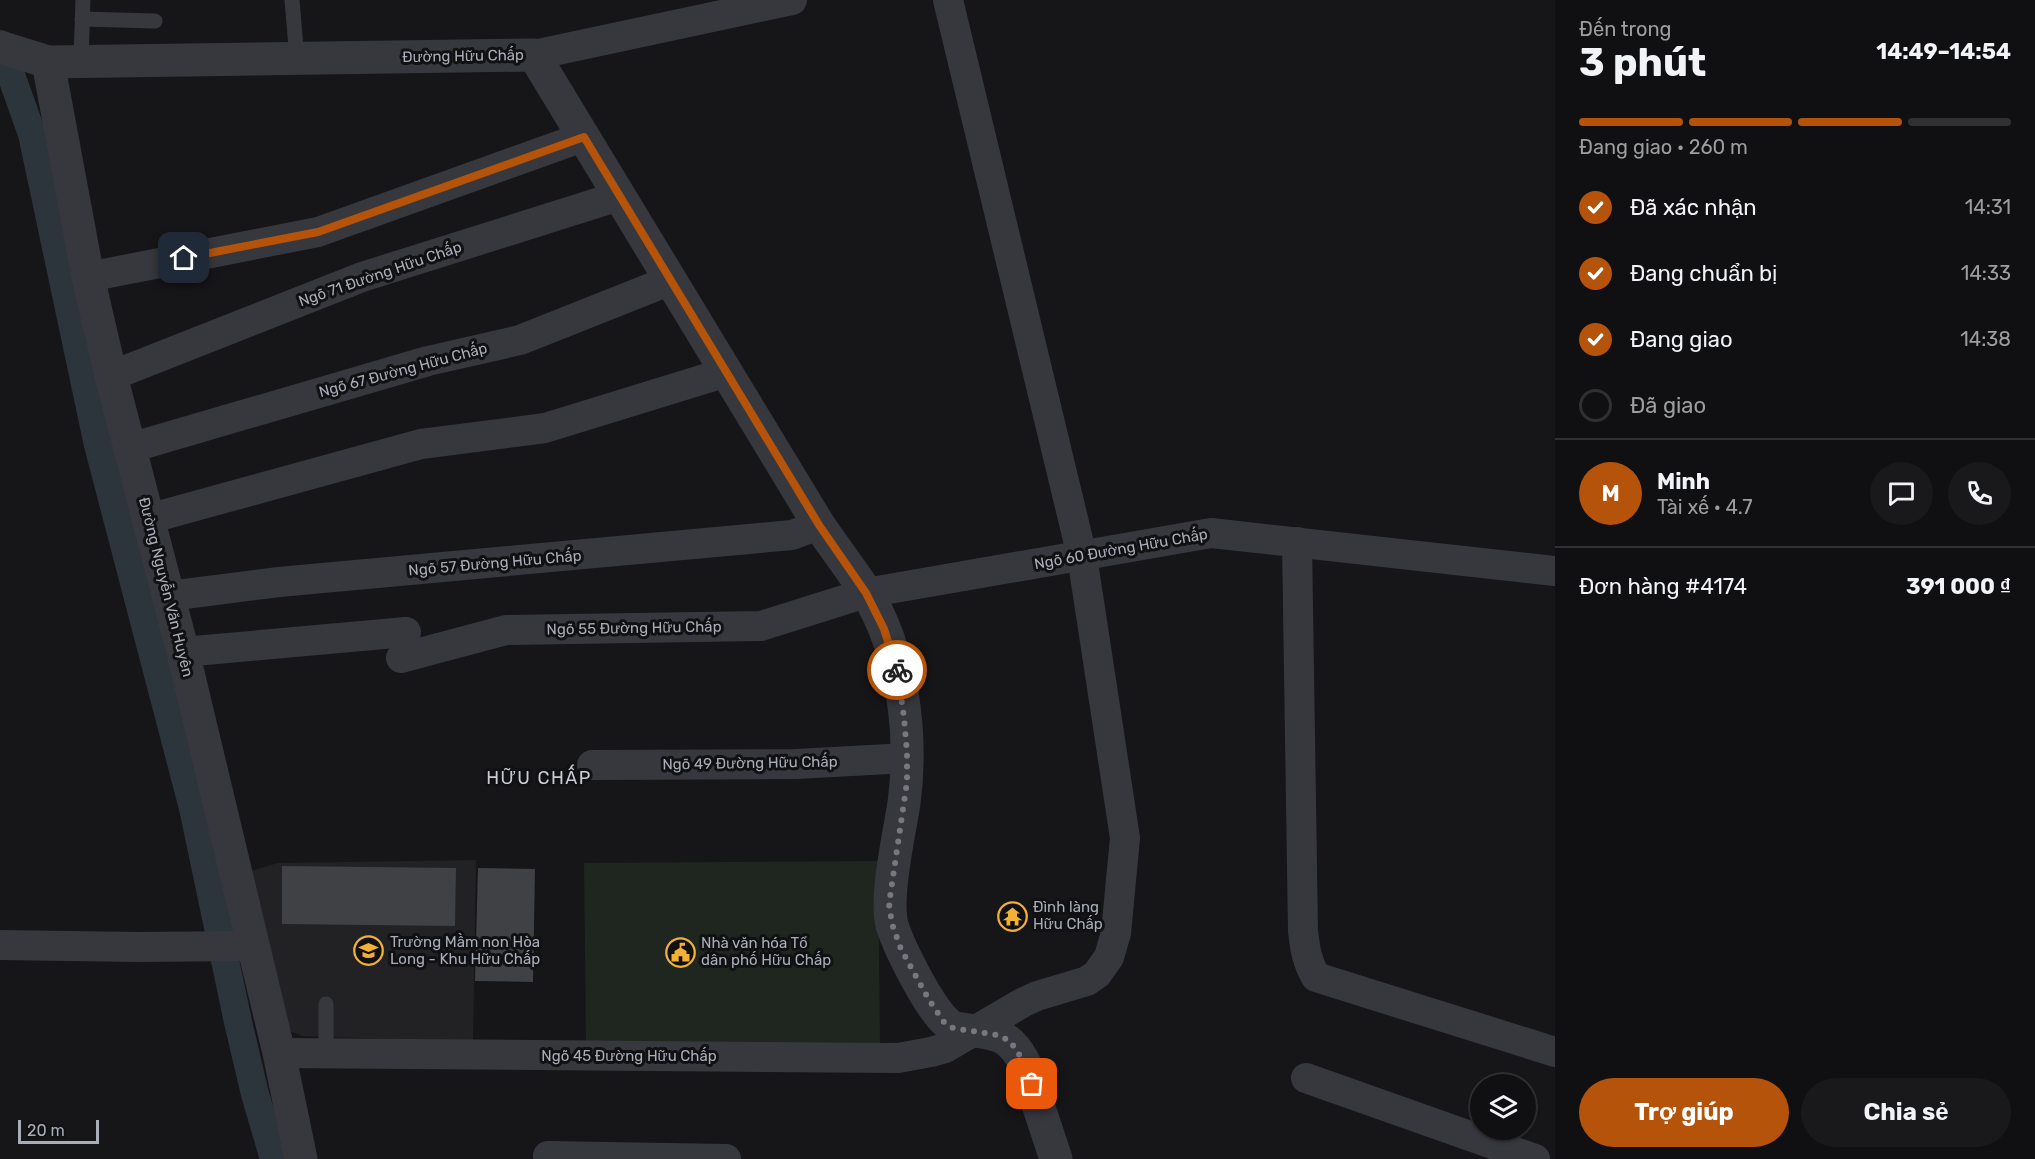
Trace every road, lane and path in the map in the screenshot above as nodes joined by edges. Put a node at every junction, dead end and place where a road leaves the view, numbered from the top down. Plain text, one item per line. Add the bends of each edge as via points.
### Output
1 (83, 0) edge
2 (292, 0) edge
3 (792, 0) edge
4 (948, 0) edge
5 (82, 19) junction
6 (155, 21) dead end
7 (8, 49) edge
8 (534, 55) junction
9 (297, 59) junction
10 (81, 61) junction
11 (48, 62) junction
12 (584, 137) junction
13 (619, 196) junction
14 (88, 277) junction
15 (671, 280) junction
16 (727, 372) junction
17 (111, 376) junction
18 (130, 448) junction
19 (148, 519) junction
20 (819, 525) junction
21 (1297, 542) junction
22 (1082, 556) junction
23 (1555, 571) edge
24 (866, 593) junction
25 (169, 596) junction
26 (183, 652) junction
27 (907, 758) junction
28 (592, 765) dead end
29 (0, 945) edge
30 (252, 946) junction
31 (326, 1004) dead end
32 (972, 1031) junction
33 (1555, 1052) edge
34 (279, 1053) junction
35 (326, 1054) junction
36 (1306, 1078) dead end
37 (548, 1156) dead end
38 (301, 1159) edge
39 (726, 1159) edge
40 (1056, 1159) edge
41 (1535, 1159) edge

1 - 5 lane
2 - 9 lane
3 - 8 street
4 - 22 street, Ngõ 45 Đường Hữu Chấp
5 - 6 lane
5 - 10 lane
7 - 11 street
8 - 9 street, Đường Hữu Chấp
8 - 12 street, Đường Hữu Chấp
9 - 10 street, Đường Hữu Chấp
10 - 11 street, Đường Hữu Chấp
11 - 14 street, Đường Nguyễn Văn Huyên
12 - 13 street, Đường Hữu Chấp
12 - 14 street via 318,232
13 - 15 street, Đường Hữu Chấp
13 - 17 street, Ngõ 71 Đường Hữu Chấp via 362,277
14 - 17 street, Đường Nguyễn Văn Huyên
15 - 16 street, Đường Hữu Chấp
15 - 18 street, Ngõ 67 Đường Hữu Chấp via 520,340 428,361
16 - 19 street via 545,428 421,444
16 - 20 street, Đường Hữu Chấp
17 - 18 street, Đường Nguyễn Văn Huyên
18 - 19 street, Đường Nguyễn Văn Huyên
19 - 25 street, Đường Nguyễn Văn Huyên
20 - 24 street, Đường Hữu Chấp
20 - 25 street, Ngõ 57 Đường Hữu Chấp via 792,535 279,582
21 - 22 street, Ngõ 60 Đường Hữu Chấp via 1211,533
21 - 23 street, Ngõ 60 Đường Hữu Chấp
21 - 33 street via 1303,932 1309,966 1316,977
22 - 24 street, Ngõ 60 Đường Hữu Chấp
22 - 32 street, Ngõ 45 Đường Hữu Chấp via 1125,838 1116,933 1108,957 1092,978 1037,996
24 - 26 street, Ngõ 55 Đường Hữu Chấp via 761,626 506,630 404,645
24 - 27 street, Đường Hữu Chấp via 897,665
25 - 26 street, Đường Nguyễn Văn Huyên
26 - 30 street, Đường Nguyễn Văn Huyên
27 - 28 street, Ngõ 49 Đường Hữu Chấp via 796,764
27 - 32 street, Đường Hữu Chấp via 889,904 892,924 901,949 944,1022
29 - 30 street
30 - 34 street, Đường Nguyễn Văn Huyên
31 - 35 lane
32 - 35 street, Ngõ 45 Đường Hữu Chấp via 945,1048 898,1058
32 - 40 street, Đường Hữu Chấp via 997,1035 1016,1047
34 - 35 street, Ngõ 45 Đường Hữu Chấp
34 - 38 street, Đường Nguyễn Văn Huyên
36 - 41 street
37 - 39 street

